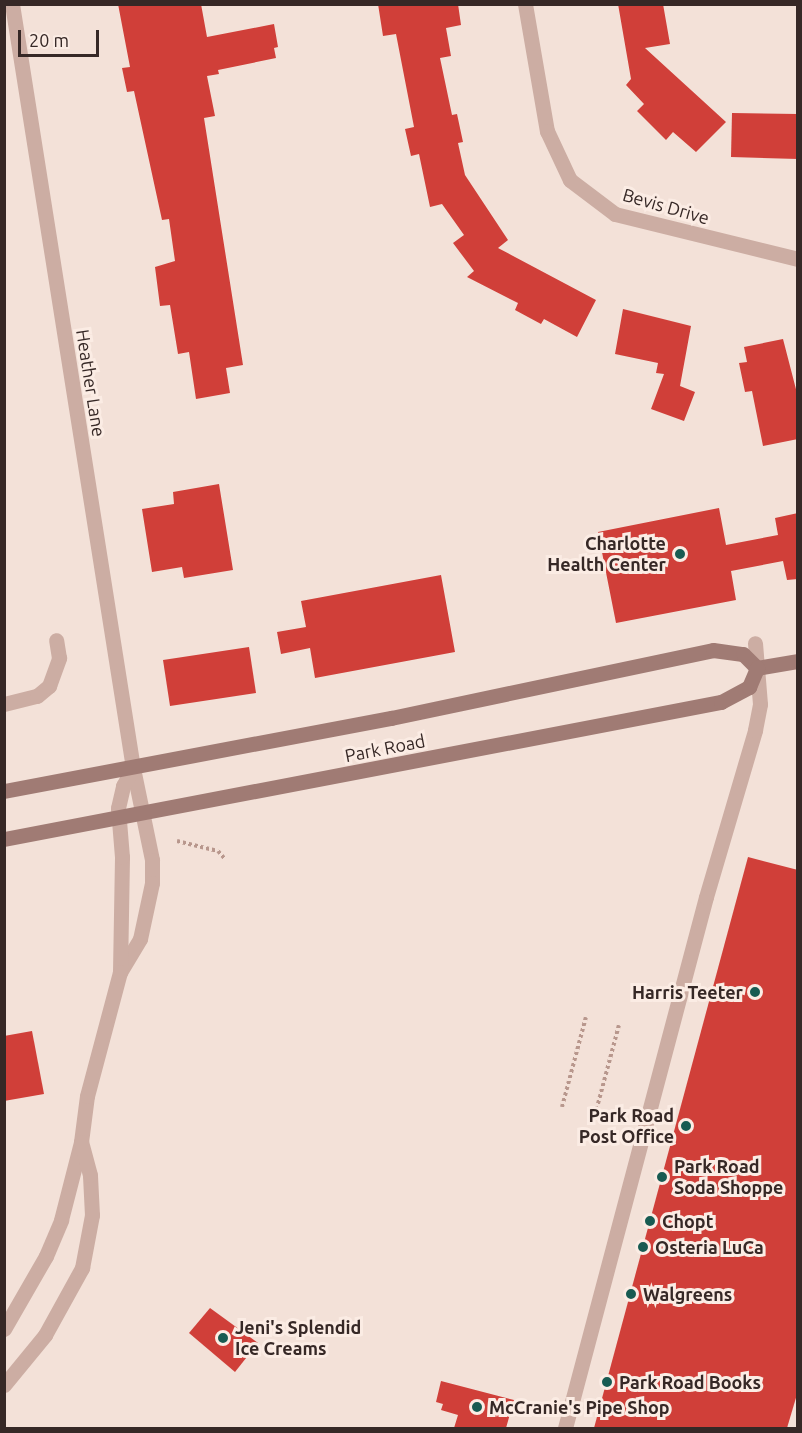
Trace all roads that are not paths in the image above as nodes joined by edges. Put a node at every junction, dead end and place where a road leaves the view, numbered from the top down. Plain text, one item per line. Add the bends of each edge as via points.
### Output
1 (12, 4) edge
2 (525, 4) edge
3 (798, 259) edge
4 (56, 640) dead end
5 (755, 644) dead end
6 (798, 661) edge
7 (757, 668) junction
8 (4, 704) edge
9 (133, 768) junction
10 (4, 791) edge
11 (143, 813) junction
12 (119, 818) junction
13 (4, 839) edge
14 (120, 972) junction
15 (81, 1142) junction
16 (4, 1329) edge
17 (4, 1385) edge
18 (565, 1428) edge

1 - 9 street, Heather Lane
2 - 3 street, Bevis Drive via 547,131 570,180 615,214
4 - 8 street via 58,658 49,686 37,696
5 - 7 street
6 - 7 main road
7 - 9 main road, Park Road via 743,654 712,650
7 - 11 main road, Park Road via 749,687 721,702
7 - 18 street via 760,704 755,730 706,897
9 - 10 main road, Park Road
9 - 11 street, Heather Lane
9 - 12 street via 123,786
11 - 12 main road, Park Road
11 - 14 street, Heather Lane via 152,860 150,904 140,939
12 - 13 main road, Park Road
12 - 14 street
14 - 15 street via 87,1096
15 - 16 street via 61,1220 46,1256
15 - 17 street via 89,1170 92,1215 82,1268 45,1335

